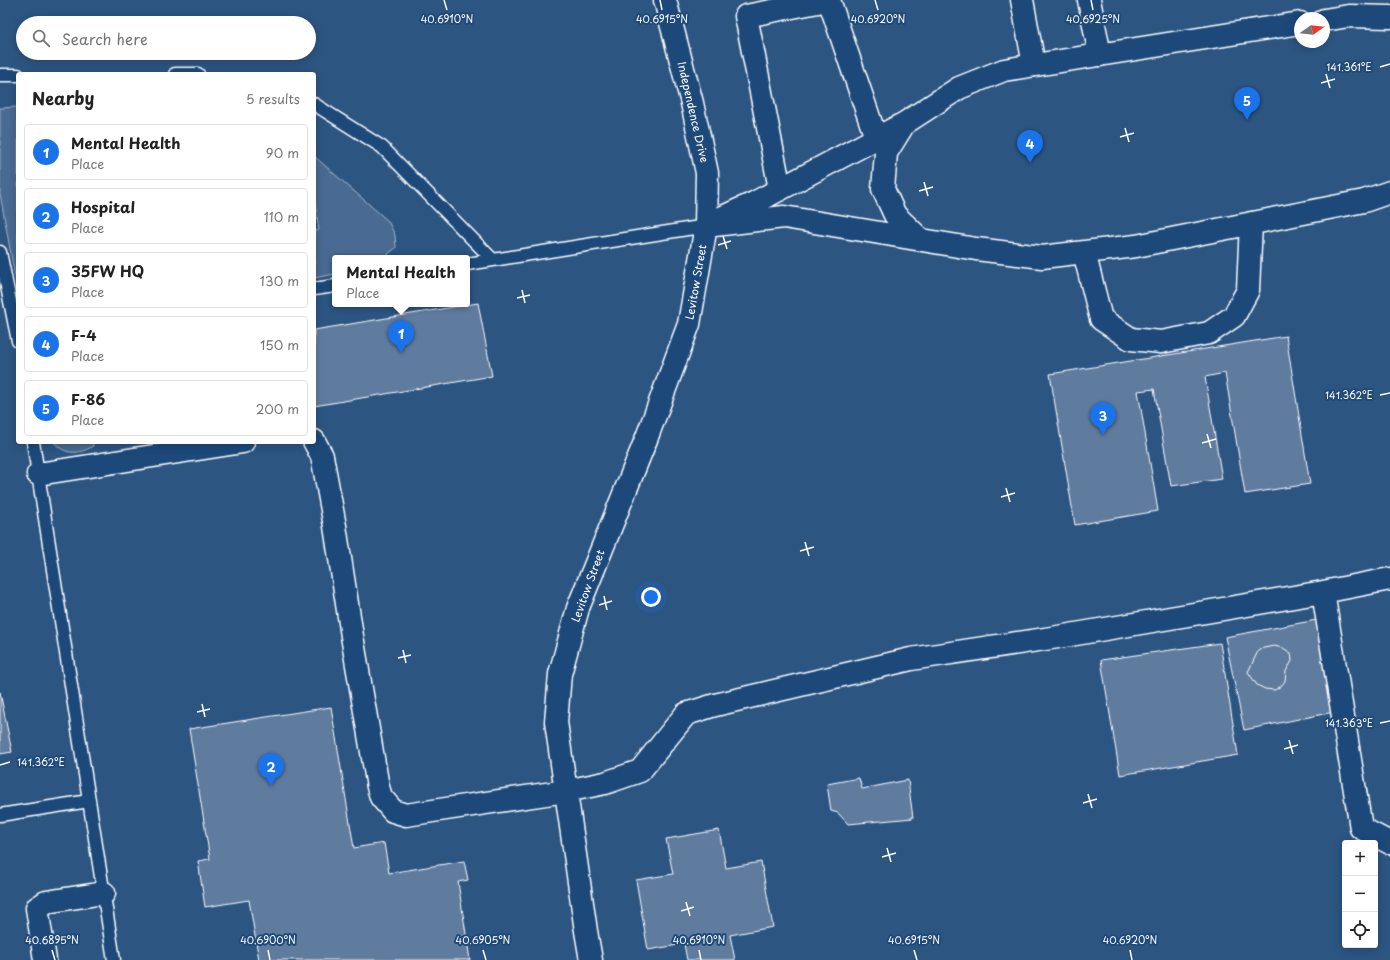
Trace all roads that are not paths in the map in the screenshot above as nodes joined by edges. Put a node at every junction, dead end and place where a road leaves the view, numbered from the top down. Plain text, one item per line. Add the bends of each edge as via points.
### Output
1 (665, 0) edge
2 (829, 0) edge
3 (1022, 0) edge
4 (1089, 0) edge
5 (1390, 17) edge
6 (1330, 19) edge
7 (1294, 25) edge
8 (1100, 55) junction
9 (1034, 65) junction
10 (0, 75) edge
11 (16, 75) edge
12 (316, 105) edge
13 (905, 123) junction
14 (876, 138) junction
15 (780, 189) junction
16 (1390, 192) edge
17 (1251, 223) junction
18 (706, 226) junction
19 (921, 240) junction
20 (0, 252) edge
21 (1084, 252) junction
22 (493, 260) junction
23 (470, 264) edge
24 (332, 286) edge
25 (316, 289) edge
26 (16, 329) edge
27 (34, 444) edge
28 (230, 444) edge
29 (316, 444) edge
30 (38, 474) junction
31 (1390, 579) edge
32 (1323, 592) junction
33 (566, 791) junction
34 (89, 800) junction
35 (0, 815) edge
36 (1390, 843) edge
37 (104, 893) junction
38 (45, 960) edge
39 (114, 960) edge
40 (591, 960) edge

1 - 18 street, Independence Drive via 707,173
2 - 14 street
2 - 15 street via 746,16
3 - 9 street
4 - 8 street
5 - 6 street via 1349,16
7 - 8 street
8 - 9 street
9 - 13 street via 1004,70 960,88
10 - 11 lane
12 - 22 lane via 382,147
13 - 14 street
13 - 19 street via 886,152 883,189 895,215
14 - 15 street
15 - 18 street
16 - 17 street via 1364,201
17 - 21 street via 1136,246
17 - 21 street via 1248,290 1234,316 1209,333 1161,342 1131,339 1101,319
18 - 19 street via 784,217
18 - 22 lane
18 - 33 street, Levitow Street via 689,324 647,437 578,608 560,674 556,722
19 - 21 street via 1042,257
20 - 26 lane
22 - 23 lane
24 - 25 lane
27 - 30 lane
28 - 30 street
29 - 33 street via 322,456 372,758 381,796 393,811 406,815
30 - 34 lane
31 - 32 street
32 - 33 street via 911,659 716,705 686,714 640,771 605,783
32 - 36 street via 1361,828
33 - 40 street, Levitow Street
34 - 35 lane
34 - 37 lane
37 - 38 street via 46,902 36,908
37 - 39 lane

